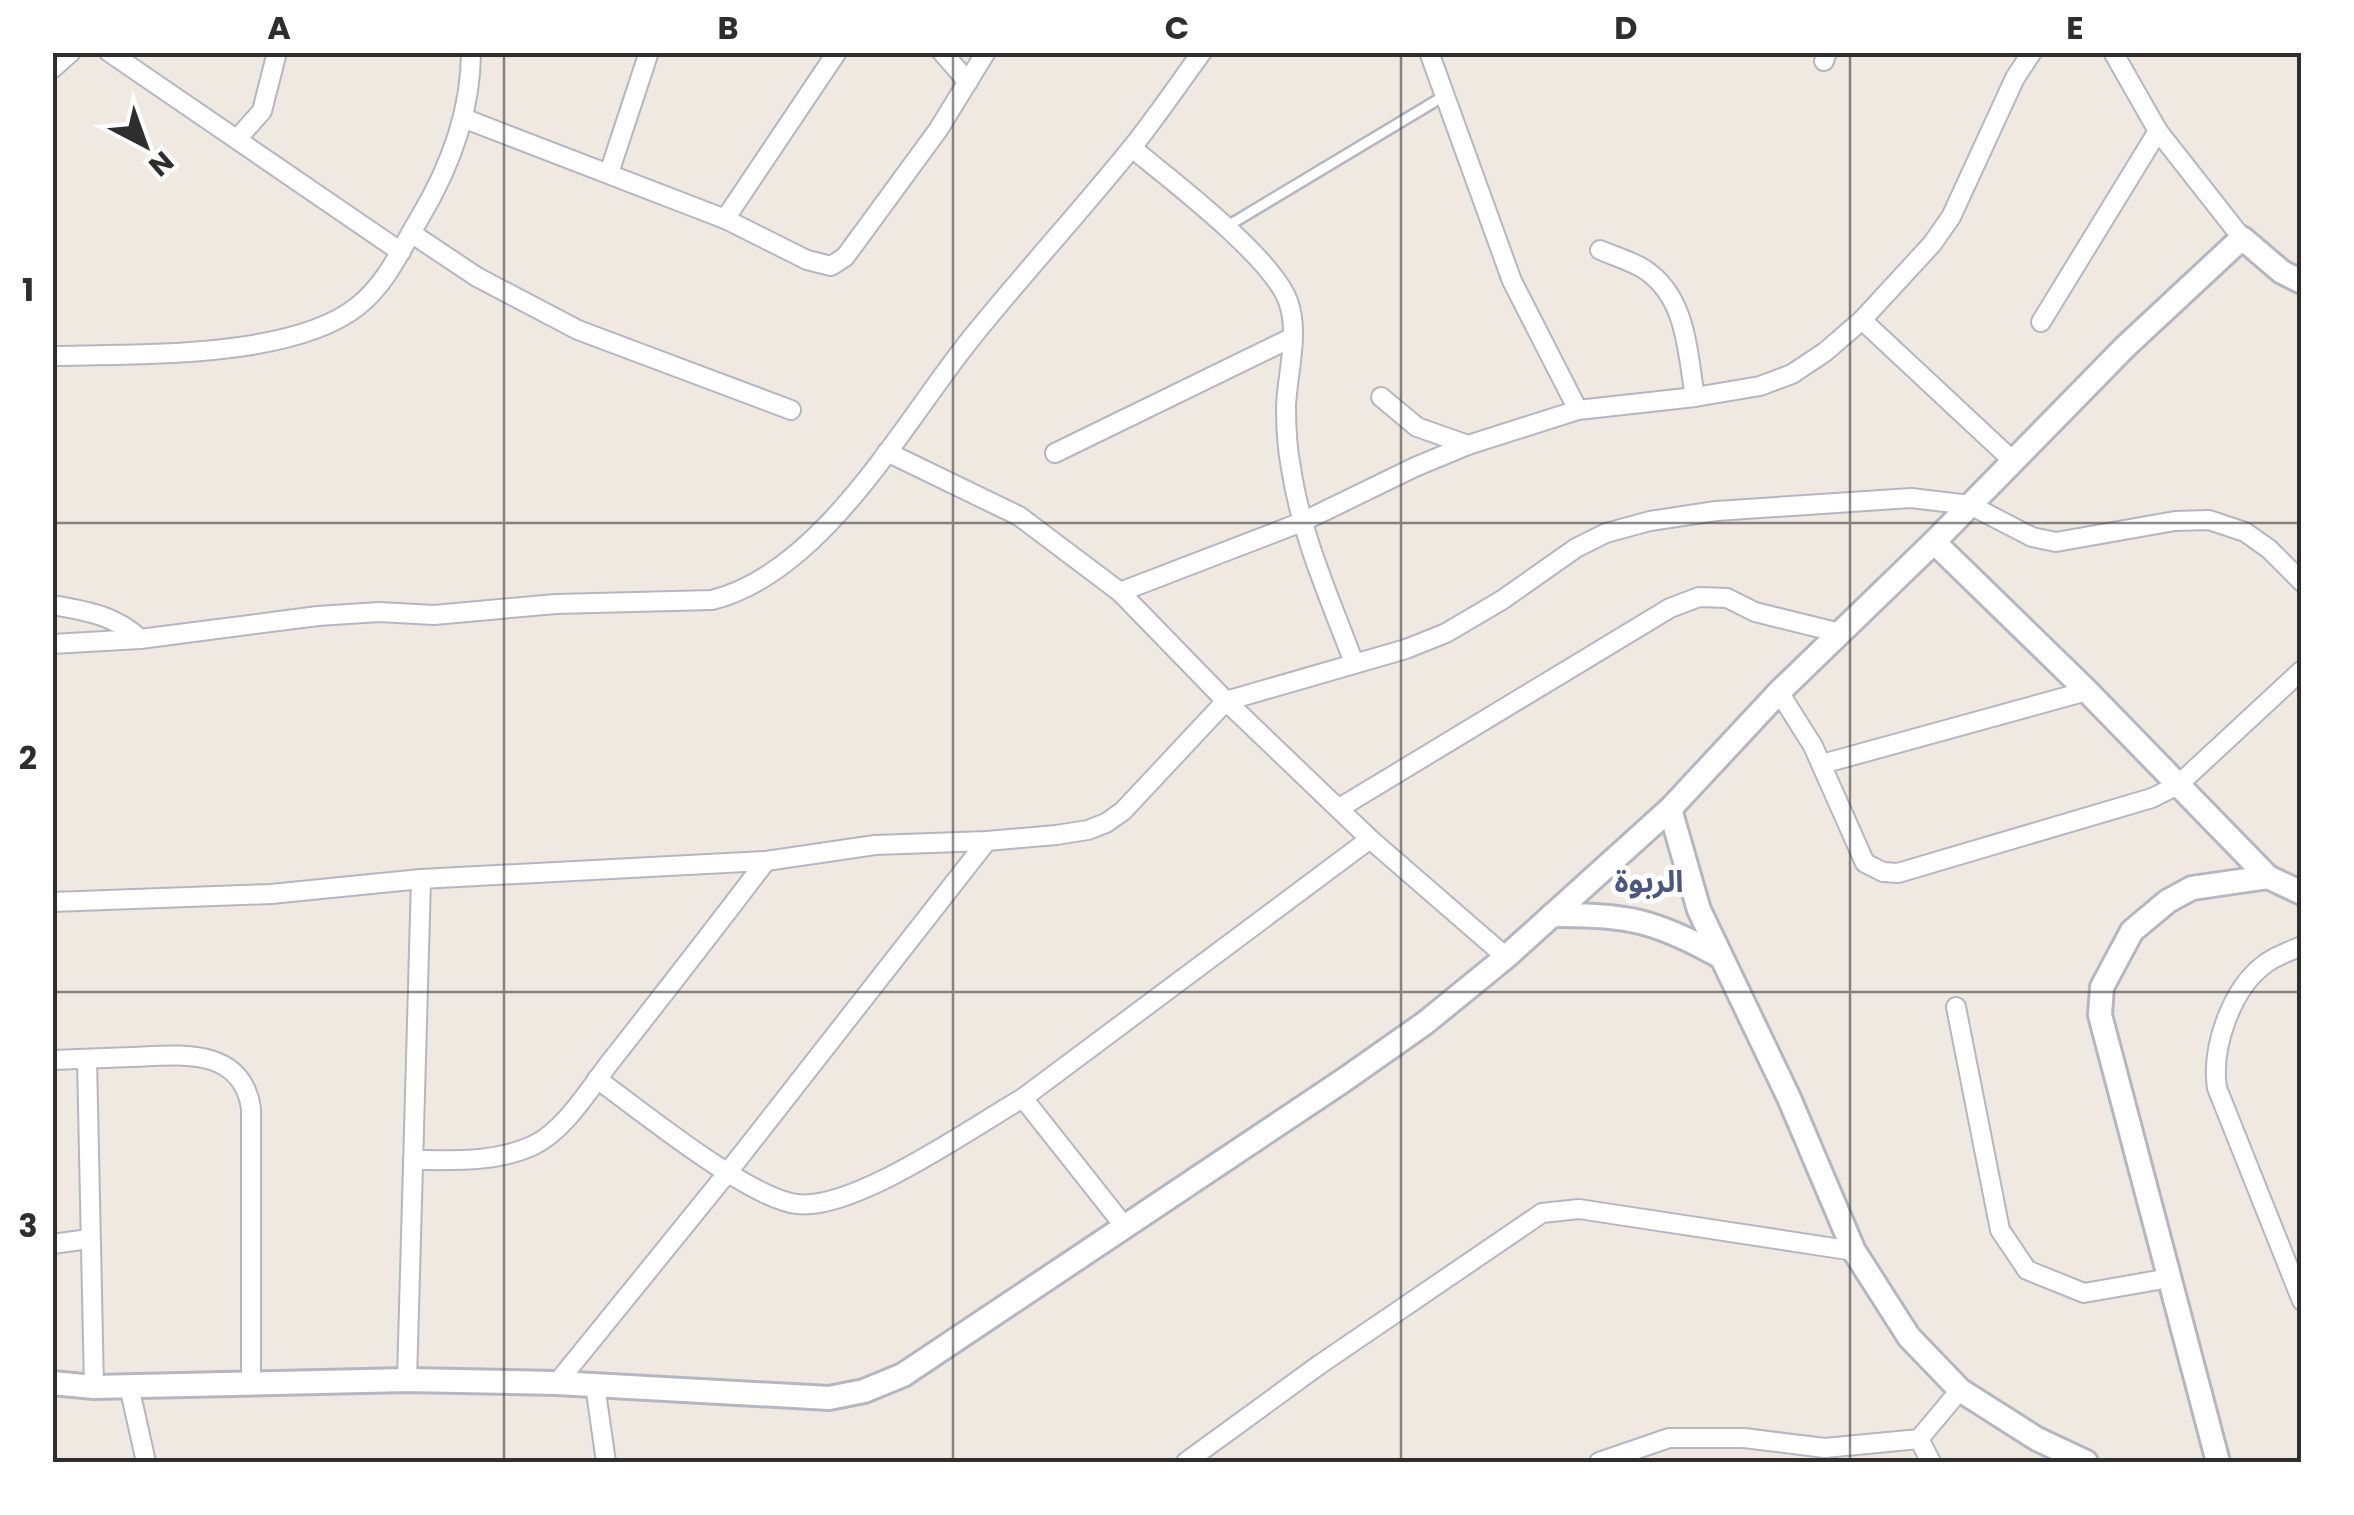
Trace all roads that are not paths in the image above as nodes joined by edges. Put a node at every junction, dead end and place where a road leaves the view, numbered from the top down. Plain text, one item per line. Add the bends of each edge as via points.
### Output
1 (70, 52) edge
2 (109, 52) edge
3 (277, 52) edge
4 (471, 52) edge
5 (649, 52) edge
6 (837, 52) edge
7 (942, 52) edge
8 (986, 52) edge
9 (1202, 52) edge
10 (1429, 52) edge
11 (2032, 52) edge
12 (2112, 52) edge
13 (52, 69) edge
14 (968, 82) junction
15 (1444, 96) junction
16 (463, 118) junction
17 (2158, 131) junction
18 (237, 139) junction
19 (1132, 148) junction
20 (609, 173) junction
21 (725, 219) junction
22 (1226, 228) junction
23 (411, 233) junction
24 (2242, 238) junction
25 (1600, 250) dead end
26 (401, 252) junction
27 (2302, 282) edge
28 (1862, 320) junction
29 (2040, 322) dead end
30 (1291, 338) junction
31 (52, 356) edge
32 (1381, 397) dead end
33 (1695, 397) junction
34 (791, 410) dead end
35 (1578, 410) junction
36 (1468, 446) junction
37 (887, 452) junction
38 (1055, 453) dead end
39 (2012, 460) junction
40 (1970, 505) junction
41 (1302, 522) junction
42 (1934, 542) junction
43 (2302, 582) edge
44 (1120, 592) junction
45 (52, 605) edge
46 (1840, 633) junction
47 (140, 639) junction
48 (52, 644) edge
49 (1354, 663) junction
50 (2302, 670) edge
51 (1779, 692) junction
52 (2087, 692) junction
53 (1226, 701) junction
54 (1822, 764) junction
55 (2178, 784) junction
56 (1341, 807) junction
57 (1670, 808) junction
58 (1370, 839) junction
59 (988, 841) junction
60 (766, 861) junction
61 (2268, 877) junction
62 (421, 880) junction
63 (2302, 893) edge
64 (52, 902) edge
65 (1552, 915) junction
66 (2302, 946) edge
67 (1719, 956) junction
68 (1506, 958) junction
69 (1956, 1007) dead end
70 (87, 1058) junction
71 (52, 1060) edge
72 (597, 1079) junction
73 (1022, 1098) junction
74 (413, 1160) junction
75 (728, 1172) junction
76 (1126, 1227) junction
77 (89, 1240) junction
78 (52, 1244) edge
79 (1854, 1252) junction
80 (2170, 1278) junction
81 (2302, 1301) edge
82 (407, 1380) junction
83 (52, 1383) edge
84 (251, 1383) junction
85 (557, 1383) junction
86 (595, 1385) junction
87 (94, 1386) junction
88 (129, 1386) junction
89 (1960, 1390) junction
90 (1919, 1439) junction
91 (146, 1462) edge
92 (606, 1462) edge
93 (1186, 1462) edge
94 (1599, 1462) edge
95 (1931, 1462) edge
96 (2086, 1462) edge
97 (2218, 1462) edge

1 - 13 street
2 - 18 street
3 - 18 street via 262,111
4 - 16 street
5 - 20 street
6 - 21 street
7 - 14 street
8 - 14 street
9 - 19 street
10 - 15 street
11 - 28 street via 1951,216
12 - 17 street
14 - 21 street via 838,263 808,260
15 - 22 lane
15 - 35 street via 1512,281
16 - 20 street
16 - 23 street via 438,188
17 - 24 street
17 - 29 street
18 - 26 street
19 - 22 street
19 - 37 street via 972,337
20 - 21 street
22 - 30 street via 1279,284 1292,316
23 - 26 street
23 - 34 street via 578,330
24 - 27 street
24 - 39 street
25 - 33 street via 1643,269 1670,294 1680,314
26 - 31 street via 359,306 314,330 185,353
28 - 33 street via 1792,374
28 - 39 street
30 - 38 street
30 - 41 street via 1288,445
32 - 36 street via 1417,427
33 - 35 street
35 - 36 street
36 - 41 street
37 - 44 street via 1019,516
37 - 47 street via 824,527 771,573 730,596 318,616
39 - 40 street
40 - 42 street
40 - 43 street via 2056,542 2174,522 2231,525 2269,549
40 - 49 street via 1864,499 1650,521 1576,548 1446,633
41 - 44 street
41 - 49 street
42 - 46 street
42 - 52 street
44 - 53 street
45 - 47 street via 110,617
46 - 51 street
46 - 56 street via 1754,612 1728,598 1699,596
47 - 48 street
49 - 53 street
50 - 55 street
51 - 54 street
51 - 57 street
52 - 54 street
52 - 55 street
53 - 56 street
53 - 59 street via 1106,823
54 - 55 street via 1865,862 1898,873 2040,834
55 - 61 street
56 - 58 street
57 - 65 street
57 - 67 street via 1698,910
58 - 68 street
58 - 73 street
59 - 60 street via 876,845
59 - 75 street
60 - 62 street
60 - 72 street
61 - 63 street
61 - 80 street via 2192,888 2168,900 2132,931 2102,987 2100,1015
62 - 64 street via 271,894
62 - 74 street
65 - 67 street via 1645,921
65 - 68 street
66 - 81 street via 2265,964 2246,985 2218,1044 2215,1076
67 - 79 street
68 - 76 street via 1409,1035
69 - 80 street via 2000,1230 2028,1270 2084,1292
70 - 71 street
70 - 77 street
70 - 84 street via 198,1056 243,1081 252,1108
72 - 74 street via 538,1144 478,1160
72 - 75 street
73 - 75 street via 880,1181 824,1203 770,1196
73 - 76 street
74 - 82 street
75 - 85 street
76 - 86 street via 918,1366 864,1391 829,1398
77 - 78 street
77 - 87 street
79 - 89 street via 1909,1337
79 - 93 street via 1579,1209 1542,1213
80 - 97 street
82 - 84 street
82 - 85 street
83 - 87 street
84 - 88 street
85 - 86 street
86 - 92 street
87 - 88 street
88 - 91 street
89 - 90 street
89 - 96 street
90 - 94 street via 1826,1448 1669,1438
90 - 95 street

